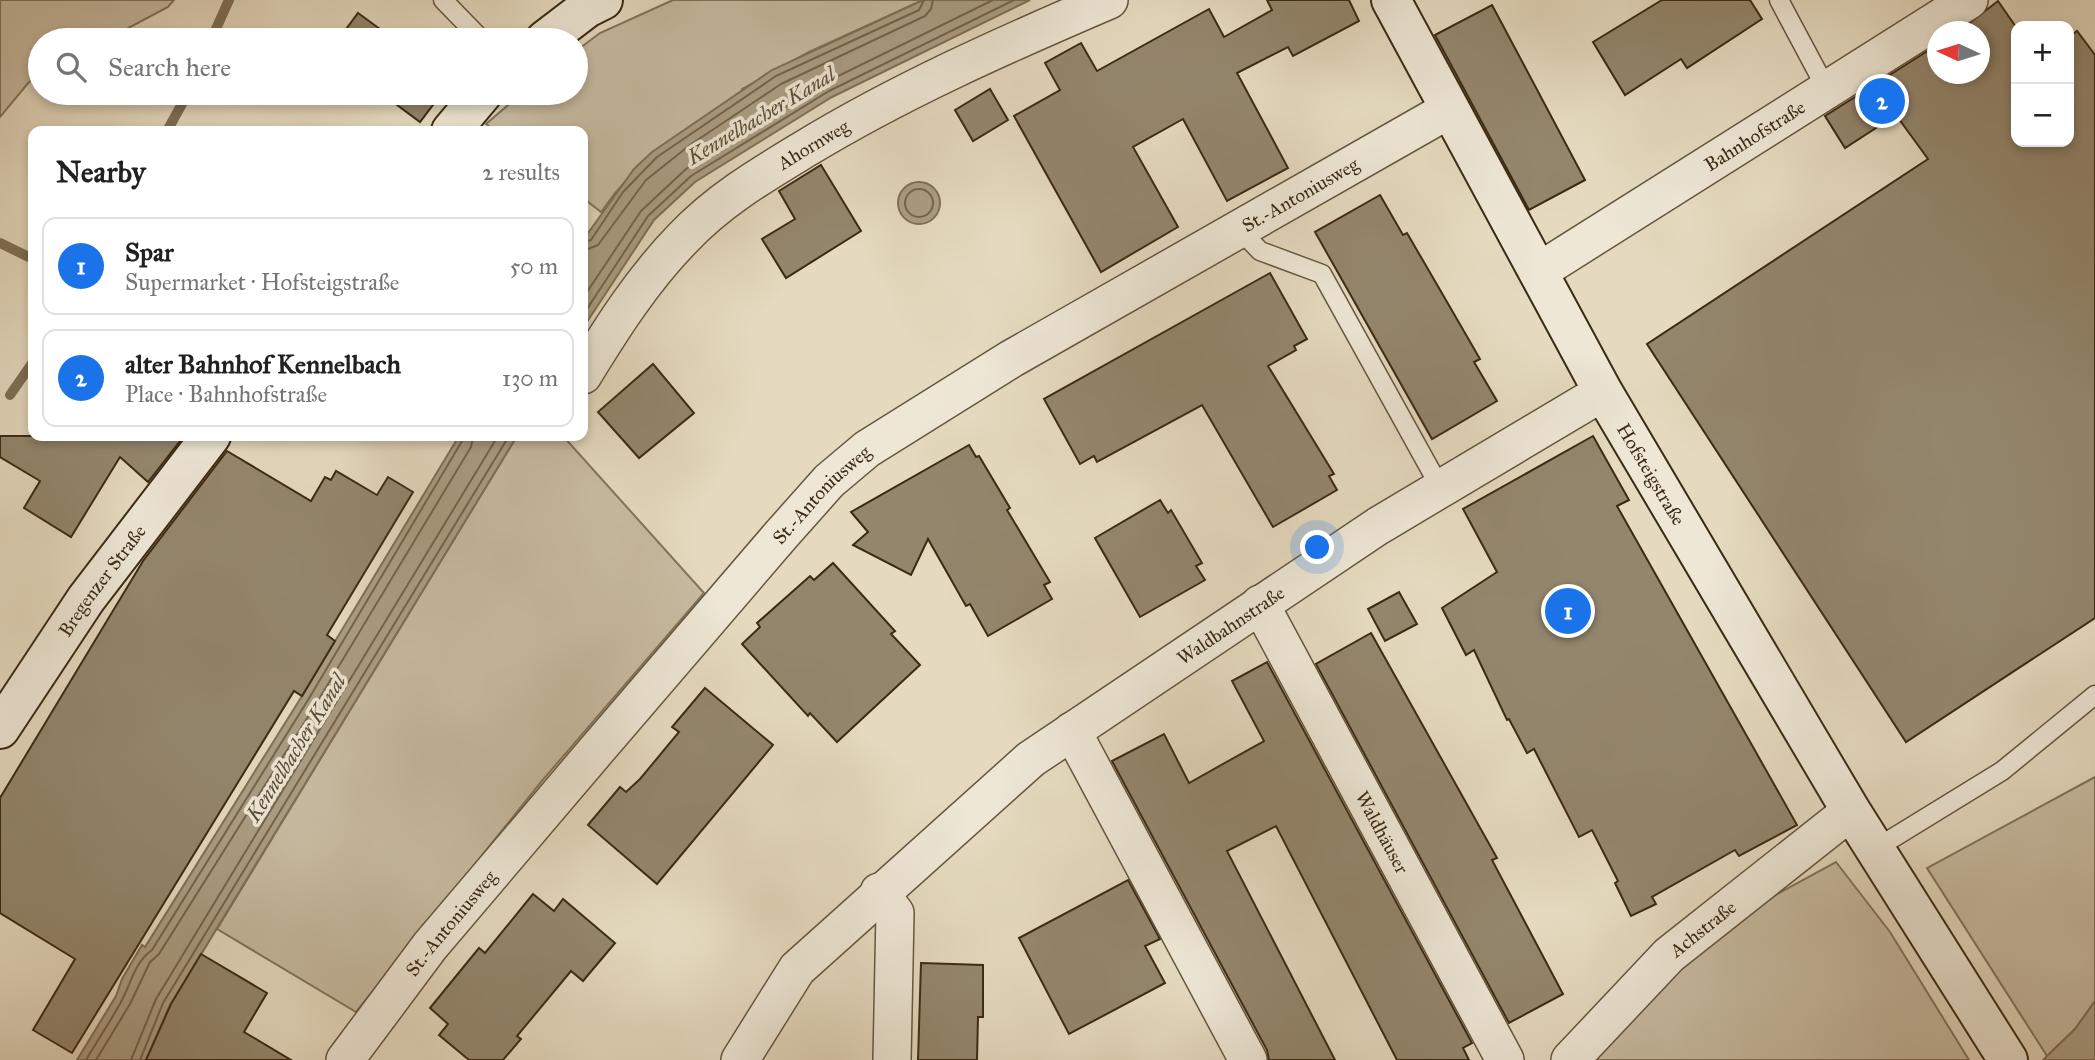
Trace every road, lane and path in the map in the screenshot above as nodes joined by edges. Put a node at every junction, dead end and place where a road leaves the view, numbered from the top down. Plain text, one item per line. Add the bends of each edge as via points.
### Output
1 (443, 0) edge
2 (603, 0) edge
3 (1109, 0) edge
4 (1391, 0) edge
5 (1779, 0) edge
6 (1969, 0) edge
7 (470, 28) edge
8 (561, 28) edge
9 (1827, 90) junction
10 (473, 105) edge
11 (1450, 109) junction
12 (455, 126) edge
13 (1239, 229) junction
14 (1538, 272) junction
15 (588, 367) edge
16 (1603, 392) junction
17 (207, 441) edge
18 (1441, 489) junction
19 (1260, 604) junction
20 (2095, 695) edge
21 (0, 729) edge
22 (1072, 731) junction
23 (1850, 811) junction
24 (1875, 849) junction
25 (879, 892) junction
26 (345, 1060) edge
27 (740, 1060) edge
28 (892, 1060) edge
29 (1248, 1060) edge
30 (1504, 1060) edge
31 (1570, 1060) edge
32 (2008, 1060) edge

1 - 7 lane
2 - 8 main road
3 - 15 street, Ahornweg via 992,50 858,118 736,191 684,236 635,291
4 - 11 main road, Hofsteigstraße
5 - 9 lane
6 - 9 street, Bahnhofstraße
9 - 14 street, Bahnhofstraße
10 - 12 main road
11 - 13 street, St.-Antoniusweg
11 - 14 main road, Hofsteigstraße
13 - 18 lane via 1260,251 1322,274
13 - 26 street, St.-Antoniusweg via 902,424 829,481 430,946
14 - 16 main road, Hofsteigstraße
16 - 18 street, Waldbahnstraße
16 - 23 main road, Hofsteigstraße
17 - 21 main road, Bregenzer Straße via 86,599
18 - 19 street, Waldbahnstraße
19 - 22 street, Waldbahnstraße
19 - 30 street, Waldhäuser
20 - 24 lane via 2002,771
22 - 25 street, Waldbahnstraße via 1031,759
22 - 29 street
23 - 24 main road, Hofsteigstraße
23 - 31 street, Achstraße via 1669,955
24 - 32 main road, Hofsteigstraße
25 - 27 street, Waldbahnstraße via 797,969
25 - 28 street via 895,913

